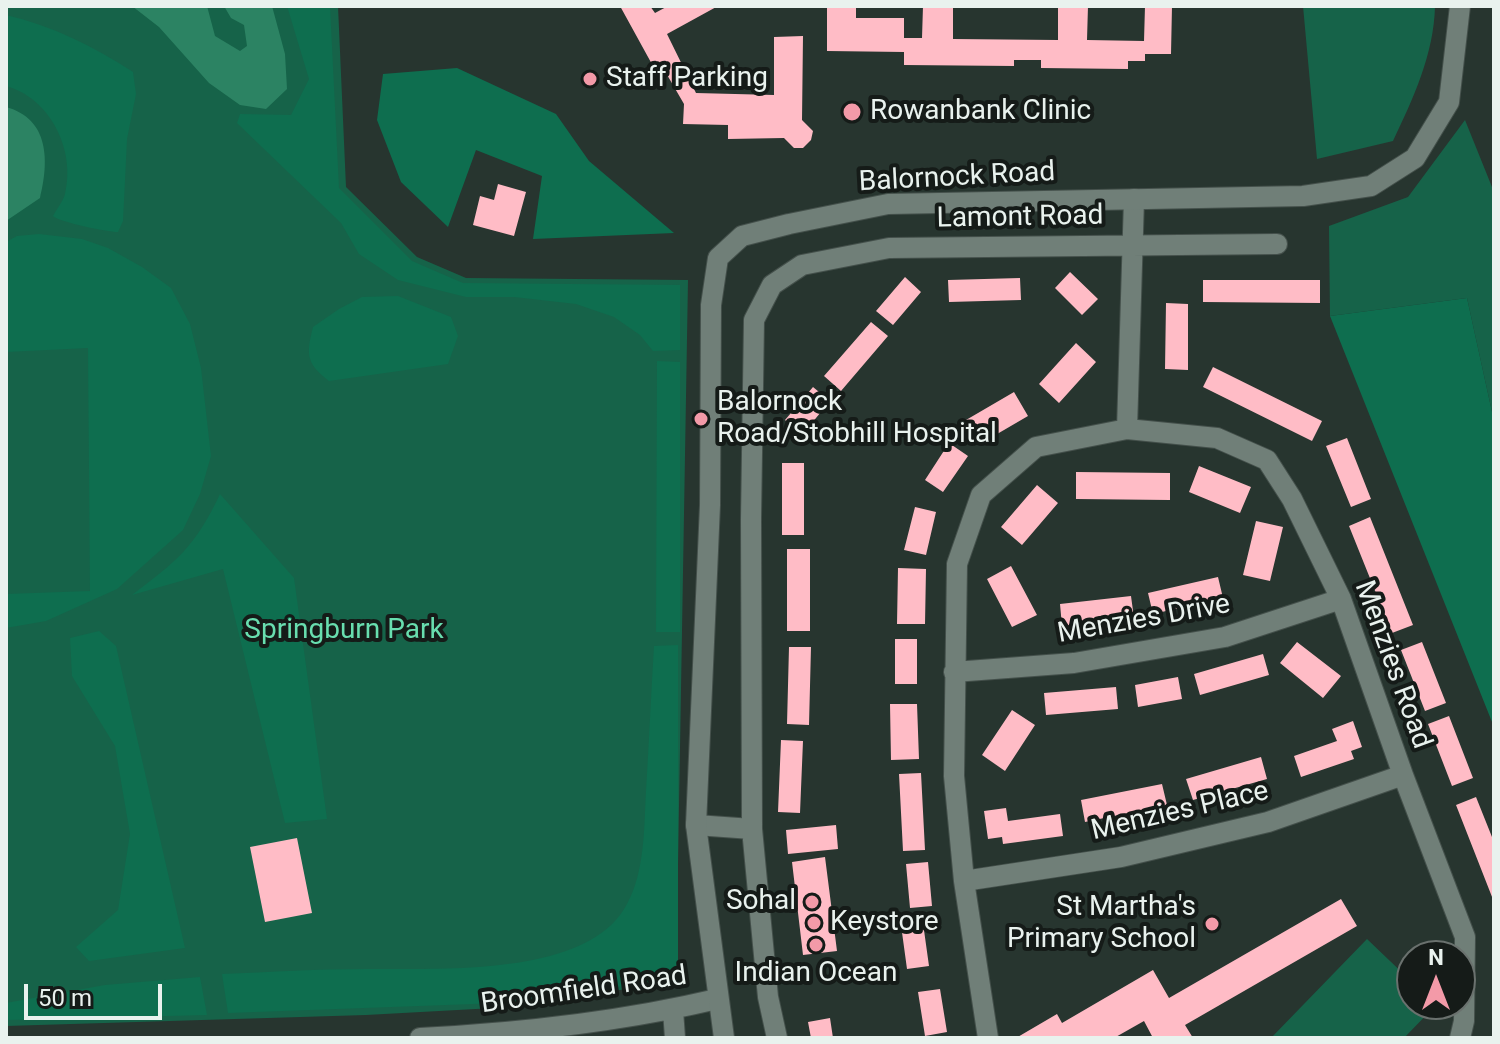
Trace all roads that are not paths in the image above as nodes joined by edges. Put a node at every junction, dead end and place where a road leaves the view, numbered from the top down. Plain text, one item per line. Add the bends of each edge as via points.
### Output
1 (1460, 6) edge
2 (1134, 199) junction
3 (1133, 244) junction
4 (1277, 244) dead end
5 (1127, 429) junction
6 (1341, 599) junction
7 (954, 672) junction
8 (1403, 775) junction
9 (696, 825) junction
10 (752, 829) junction
11 (964, 881) junction
12 (717, 999) junction
13 (673, 1010) junction
14 (420, 1038) edge
15 (675, 1038) edge
16 (724, 1038) edge
17 (777, 1038) edge
18 (988, 1038) edge
19 (1460, 1038) edge

1 - 2 street, Balornock Road via 1449,102 1415,158 1371,186 1303,196
2 - 3 street
2 - 9 street, Balornock Road via 888,204 742,236 718,258 711,305 710,505
3 - 4 street, Lamont Road
3 - 5 street
3 - 10 street, Lamont Road via 889,248 802,265 772,285 754,320
5 - 6 street, Menzies Road via 1217,438 1267,460
5 - 7 street, Menzies Road via 1036,447 981,495 957,564
6 - 7 street, Menzies Drive via 1225,637 1074,663
6 - 8 street, Menzies Road
7 - 11 street, Menzies Road via 954,776
8 - 11 street, Menzies Place via 1268,822 1121,857
8 - 19 street, Menzies Road via 1465,937
9 - 10 street
9 - 12 street, Balornock Road
10 - 17 street via 768,997
11 - 18 street, Menzies Road
12 - 13 street, Broomfield Road
12 - 16 street, Broomfield Road
13 - 14 street, Broomfield Road via 498,1034
13 - 15 street

